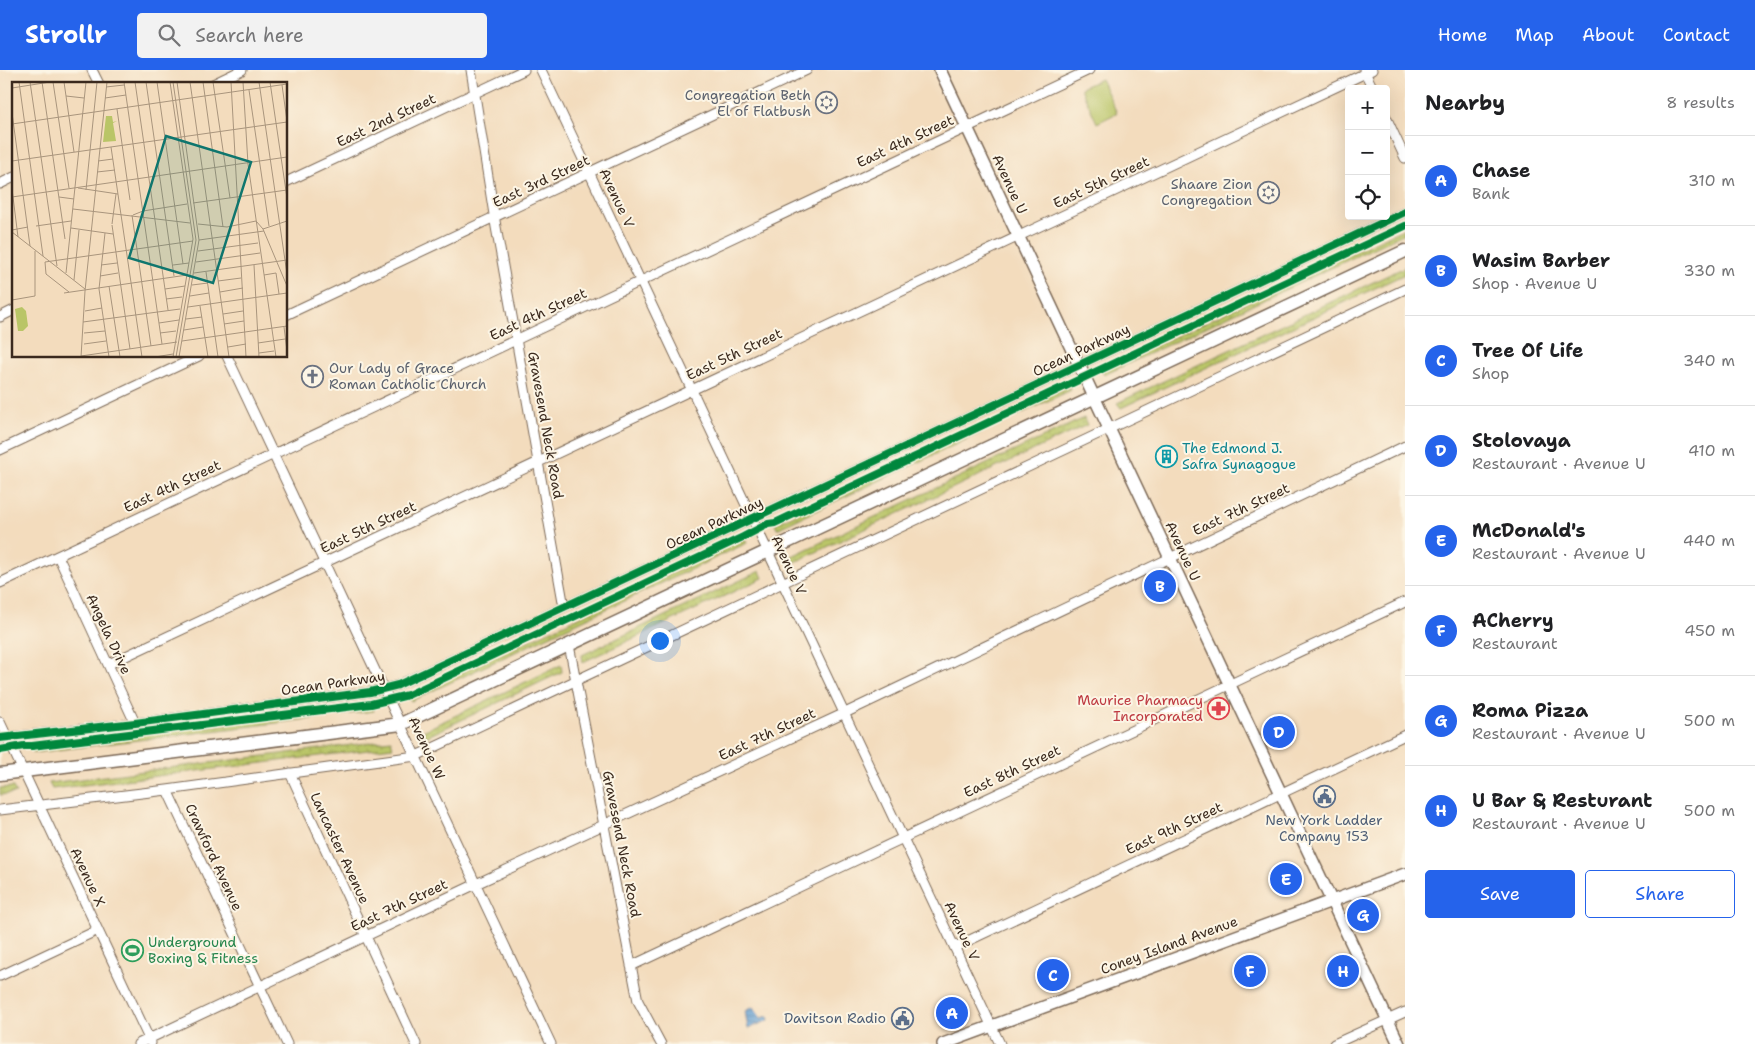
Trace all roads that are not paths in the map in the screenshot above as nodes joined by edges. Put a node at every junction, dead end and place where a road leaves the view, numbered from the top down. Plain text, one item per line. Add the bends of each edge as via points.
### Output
1 (92, 70) edge
2 (242, 70) edge
3 (471, 70) edge
4 (524, 70) edge
5 (541, 70) edge
6 (807, 70) edge
7 (940, 70) edge
8 (1089, 70) edge
9 (1367, 71) edge
10 (98, 82) edge
11 (216, 82) edge
12 (1372, 85) edge
13 (475, 93) junction
14 (1390, 126) edge
15 (967, 127) junction
16 (1405, 158) edge
17 (590, 173) junction
18 (12, 178) edge
19 (288, 181) edge
20 (0, 184) edge
21 (1405, 212) edge
22 (495, 217) junction
23 (1018, 236) junction
24 (1405, 251) edge
25 (641, 281) junction
26 (1405, 289) edge
27 (12, 311) edge
28 (288, 314) edge
29 (0, 317) edge
30 (516, 340) junction
31 (195, 358) edge
32 (228, 358) edge
33 (1079, 365) junction
34 (692, 390) junction
35 (1094, 397) junction
36 (1109, 428) junction
37 (1405, 446) edge
38 (0, 450) edge
39 (273, 454) junction
40 (538, 462) junction
41 (752, 518) junction
42 (768, 551) junction
43 (58, 556) junction
44 (1170, 558) junction
45 (325, 562) junction
46 (0, 583) edge
47 (783, 583) junction
48 (1405, 602) edge
49 (564, 607) junction
50 (569, 645) junction
51 (109, 664) junction
52 (576, 681) junction
53 (1230, 684) junction
54 (384, 689) junction
55 (844, 713) junction
56 (0, 722) edge
57 (135, 723) junction
58 (400, 724) junction
59 (1405, 734) edge
60 (4, 738) edge
61 (416, 756) junction
62 (23, 771) junction
63 (290, 773) junction
64 (0, 774) edge
65 (167, 790) junction
66 (1281, 793) junction
67 (39, 805) junction
68 (0, 810) edge
69 (605, 824) junction
70 (903, 838) junction
71 (1405, 874) edge
72 (476, 884) junction
73 (1332, 901) junction
74 (98, 930) junction
75 (366, 936) junction
76 (955, 947) junction
77 (631, 966) junction
78 (0, 976) edge
79 (260, 986) junction
80 (1405, 1012) edge
81 (1387, 1019) junction
82 (992, 1026) junction
83 (151, 1042) edge
84 (138, 1044) edge
85 (287, 1044) edge
86 (416, 1044) edge
87 (551, 1044) edge
88 (661, 1044) edge
89 (943, 1044) edge
90 (1000, 1044) edge
91 (1334, 1044) edge
92 (1399, 1044) edge

1 - 10 street
2 - 11 street
3 - 13 street, Gravesend Neck Road
4 - 13 street, East 2nd Street
5 - 17 street, Avenue V
6 - 17 street, East 3rd Street
7 - 15 main road, Avenue U
8 - 15 street, East 4th Street
9 - 12 street
9 - 23 street, East 5th Street
13 - 19 street, East 2nd Street
13 - 22 street, Gravesend Neck Road
14 - 16 street
15 - 23 main road, Avenue U
15 - 25 street, East 4th Street
17 - 22 street, East 3rd Street
17 - 25 street, Avenue V
18 - 20 street
21 - 33 street, Ocean Parkway
22 - 28 street, East 3rd Street
22 - 30 street, Gravesend Neck Road
23 - 33 main road, Avenue U
23 - 34 street, East 5th Street
24 - 35 main road
25 - 30 street, East 4th Street
25 - 34 street, Avenue V
26 - 36 street
27 - 29 street
30 - 39 street, East 4th Street
30 - 40 street, Gravesend Neck Road
31 - 38 street
32 - 39 street, Avenue W
33 - 35 main road, Avenue U
33 - 41 street, Ocean Parkway
34 - 40 street, East 5th Street
34 - 41 street, Avenue V
35 - 36 main road, Avenue U
35 - 42 main road
36 - 44 main road, Avenue U
36 - 47 street
37 - 44 street, East 7th Street
39 - 43 street, East 4th Street
39 - 45 street, Avenue W
40 - 45 street, East 5th Street
40 - 49 street, Gravesend Neck Road
41 - 42 street, Avenue V
41 - 49 street, Ocean Parkway
42 - 47 street, Avenue V
42 - 50 main road
43 - 46 street, East 4th Street
43 - 51 street, Angela Drive
44 - 53 main road, Avenue U
44 - 55 street, East 7th Street
45 - 51 street, East 5th Street
45 - 54 street, Avenue W
47 - 52 street
47 - 55 street, Avenue V
48 - 53 street, East 8th Street
49 - 54 street, Ocean Parkway
50 - 52 street, Gravesend Neck Road
50 - 58 main road
51 - 57 street, Angela Drive
52 - 61 street
52 - 69 street, Gravesend Neck Road
53 - 66 main road, Avenue U
53 - 70 street, East 8th Street
54 - 57 street, Ocean Parkway
54 - 58 street, Avenue W
55 - 69 street, East 7th Street
55 - 70 street, Avenue V
56 - 60 street, Avenue X
57 - 60 street, Ocean Parkway
58 - 61 street, Avenue W
58 - 62 main road
59 - 66 street, East 9th Street
60 - 62 street, Avenue X
61 - 63 street
61 - 72 street, Avenue W
62 - 64 main road
62 - 67 street, Avenue X
63 - 65 street
63 - 75 street, Lancaster Avenue
65 - 67 street
65 - 79 street, Crawford Avenue
66 - 73 main road, Avenue U
66 - 76 street, East 9th Street
67 - 68 street
67 - 74 street, Avenue X
69 - 72 street, East 7th Street
69 - 77 street, Gravesend Neck Road
70 - 76 street, Avenue V
70 - 77 street, East 8th Street
71 - 73 main road, Coney Island Avenue
72 - 75 street, East 7th Street
72 - 87 street, Avenue W
73 - 81 main road, Avenue U
73 - 82 main road, Coney Island Avenue
74 - 78 street
74 - 83 street, Avenue X
75 - 79 street, East 7th Street
75 - 86 street, Lancaster Avenue
76 - 82 street, Avenue V
77 - 88 street, Gravesend Neck Road via 638,1001
79 - 83 street, East 7th Street
79 - 85 street, Crawford Avenue
80 - 81 street
81 - 91 street
81 - 92 main road, Avenue U
82 - 89 main road, Coney Island Avenue
82 - 90 street, Avenue V
83 - 84 street, East 7th Street

